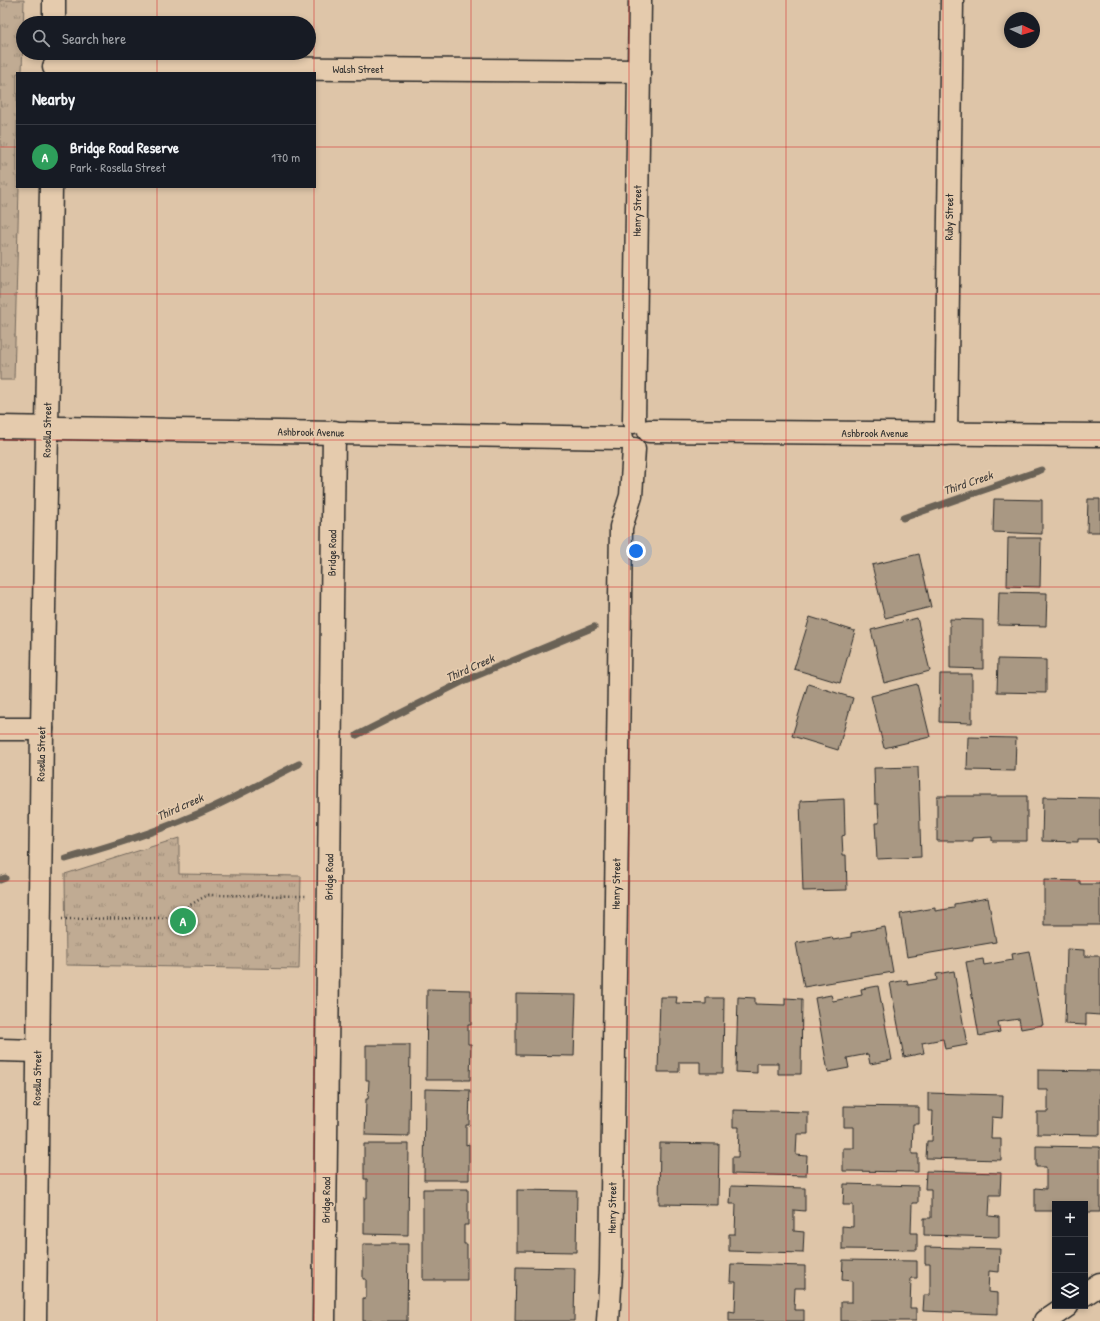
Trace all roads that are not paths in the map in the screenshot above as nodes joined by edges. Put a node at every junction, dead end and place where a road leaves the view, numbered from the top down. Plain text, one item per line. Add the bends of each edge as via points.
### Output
1 (54, 0) edge
2 (640, 0) edge
3 (952, 0) edge
4 (54, 16) edge
5 (54, 64) edge
6 (639, 72) junction
7 (51, 188) edge
8 (0, 427) edge
9 (47, 427) junction
10 (334, 432) junction
11 (946, 434) junction
12 (635, 435) junction
13 (1100, 435) edge
14 (42, 728) junction
15 (0, 729) edge
16 (0, 1050) edge
17 (38, 1051) junction
18 (1100, 1284) edge
19 (1088, 1292) edge
20 (1063, 1309) edge
21 (35, 1321) edge
22 (324, 1321) edge
23 (608, 1321) edge
24 (1045, 1321) edge

1 - 4 street
2 - 6 street, Henry Street
3 - 11 street, Ruby Street
5 - 6 street, Walsh Street
6 - 12 street, Henry Street
7 - 9 street, Rosella Street
8 - 9 street, Ashbrook Avenue
9 - 10 street, Ashbrook Avenue
9 - 14 street, Rosella Street
10 - 12 street, Ashbrook Avenue
10 - 22 street, Bridge Road
11 - 12 street, Ashbrook Avenue
11 - 13 street, Ashbrook Avenue
12 - 23 street, Henry Street via 631,496 621,527
14 - 15 street
14 - 17 street, Rosella Street
16 - 17 street
17 - 21 street, Rosella Street
18 - 19 street
20 - 24 street

